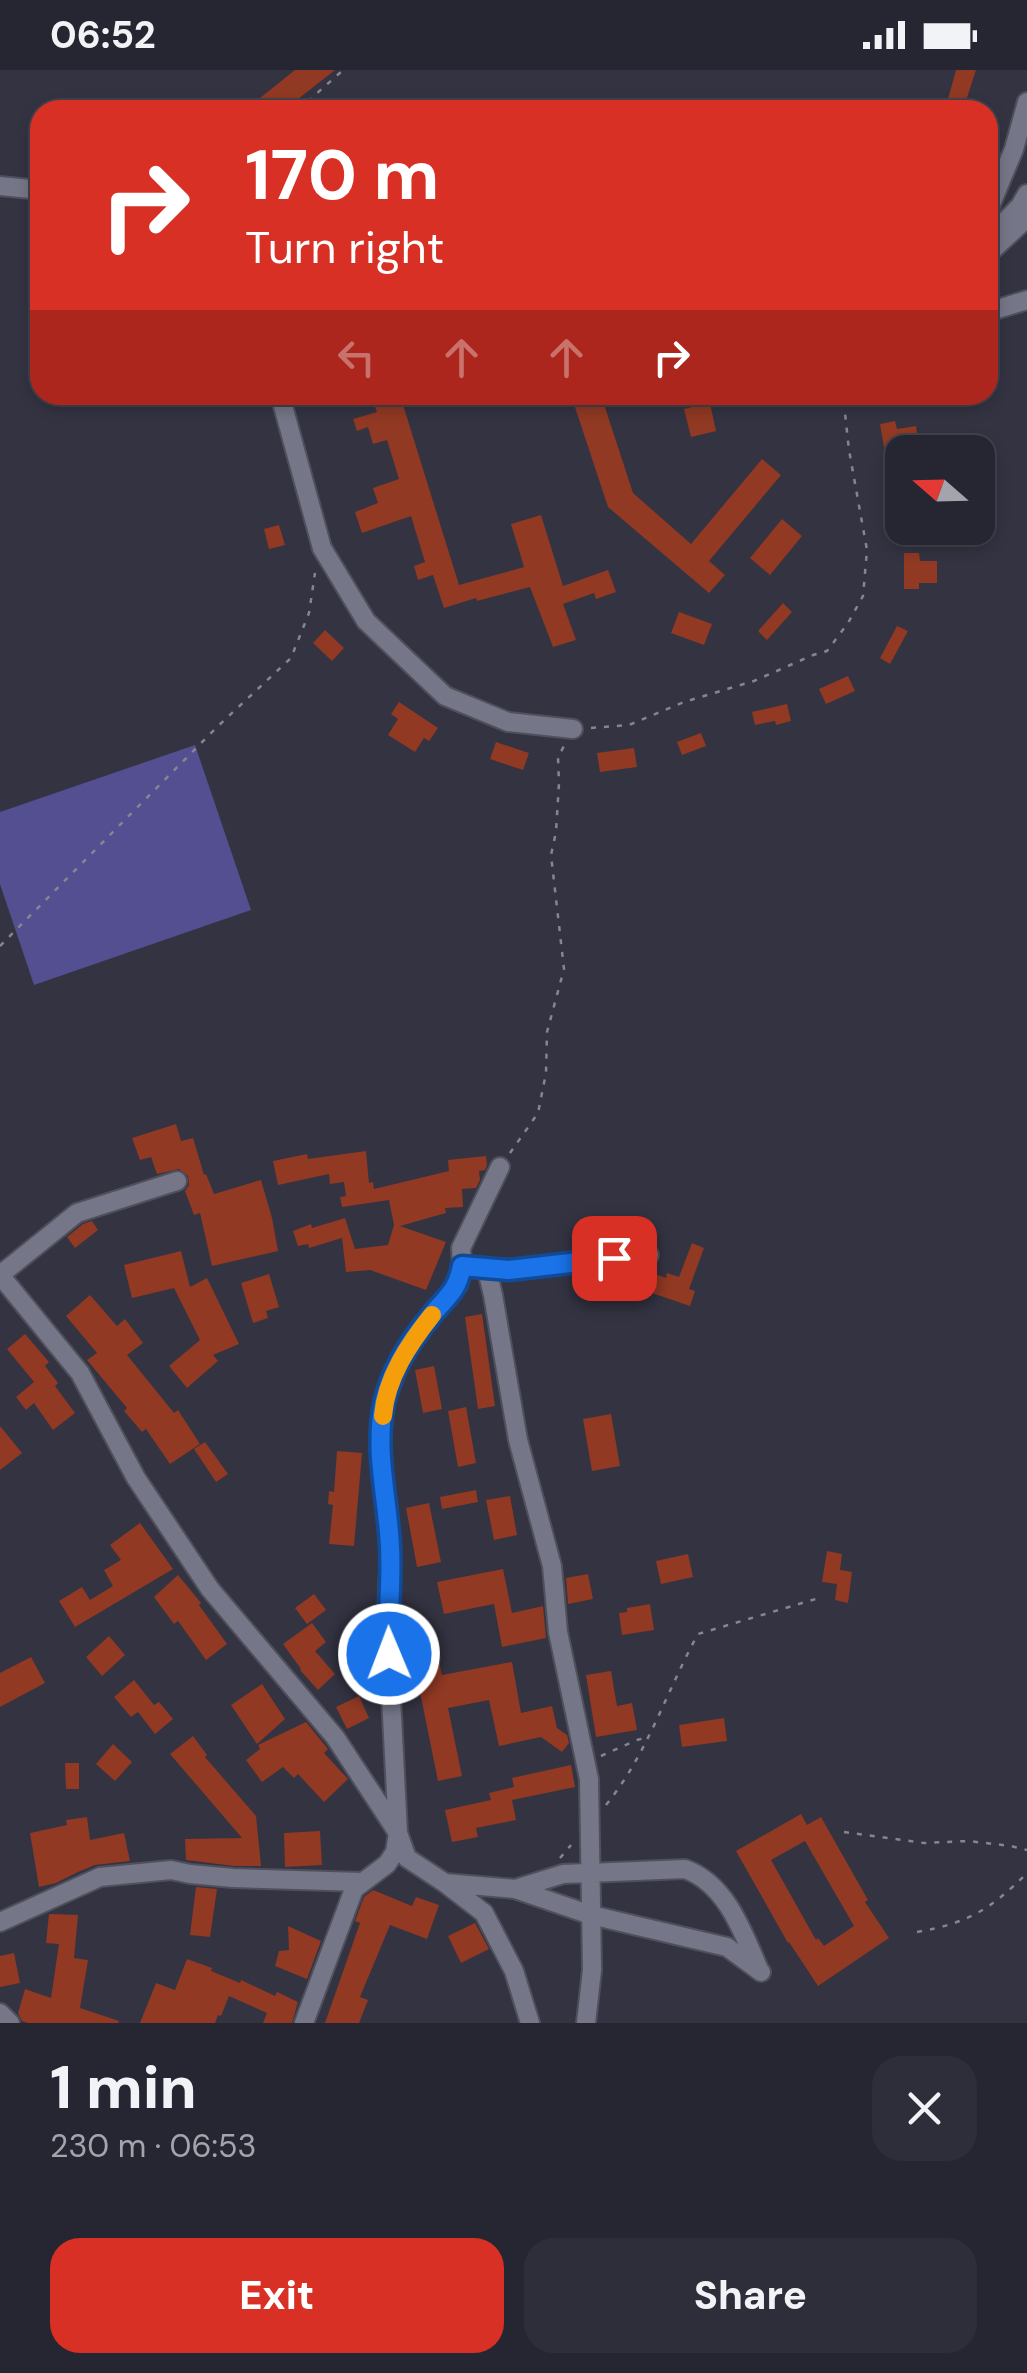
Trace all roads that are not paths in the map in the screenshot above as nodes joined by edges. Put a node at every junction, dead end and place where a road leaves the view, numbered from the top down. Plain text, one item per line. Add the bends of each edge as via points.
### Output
1 (1027, 102) edge
2 (0, 186) edge
3 (998, 187) edge
4 (30, 189) edge
5 (1027, 194) edge
6 (1027, 218) edge
7 (998, 229) edge
8 (998, 245) edge
9 (1027, 300) edge
10 (998, 309) edge
11 (283, 405) edge
12 (573, 729) road end
13 (500, 1166) road end
14 (177, 1181) dead end
15 (650, 1254) dead end
16 (462, 1266) junction
17 (0, 1275) edge
18 (398, 1834) junction
19 (591, 1873) junction
20 (362, 1882) junction
21 (445, 1883) junction
22 (514, 1889) junction
23 (591, 1915) junction
24 (0, 1922) edge
25 (0, 2014) edge
26 (10, 2023) edge
27 (304, 2023) edge
28 (530, 2023) edge
29 (586, 2023) edge

1 - 3 street
2 - 4 street
5 - 7 street
6 - 8 street
9 - 10 street
11 - 12 street via 322,548 366,621 444,696 508,722
13 - 16 street via 460,1248
14 - 17 street via 77,1213
15 - 16 street via 509,1270
16 - 18 street via 458,1285 402,1356 384,1402 380,1458 390,1548
16 - 19 street via 487,1270 518,1440 552,1566 558,1632 589,1778
17 - 18 street via 80,1373 136,1478 210,1589 335,1737
18 - 20 street via 387,1864
18 - 21 street via 407,1858
19 - 22 street
19 - 23 street
19 - 23 street via 685,1869 701,1875 739,1923 760,1972 727,1947
20 - 24 street via 171,1870 100,1877
20 - 27 street
21 - 22 street
21 - 28 street via 484,1914 514,1971
22 - 23 street
23 - 29 street
25 - 26 street

